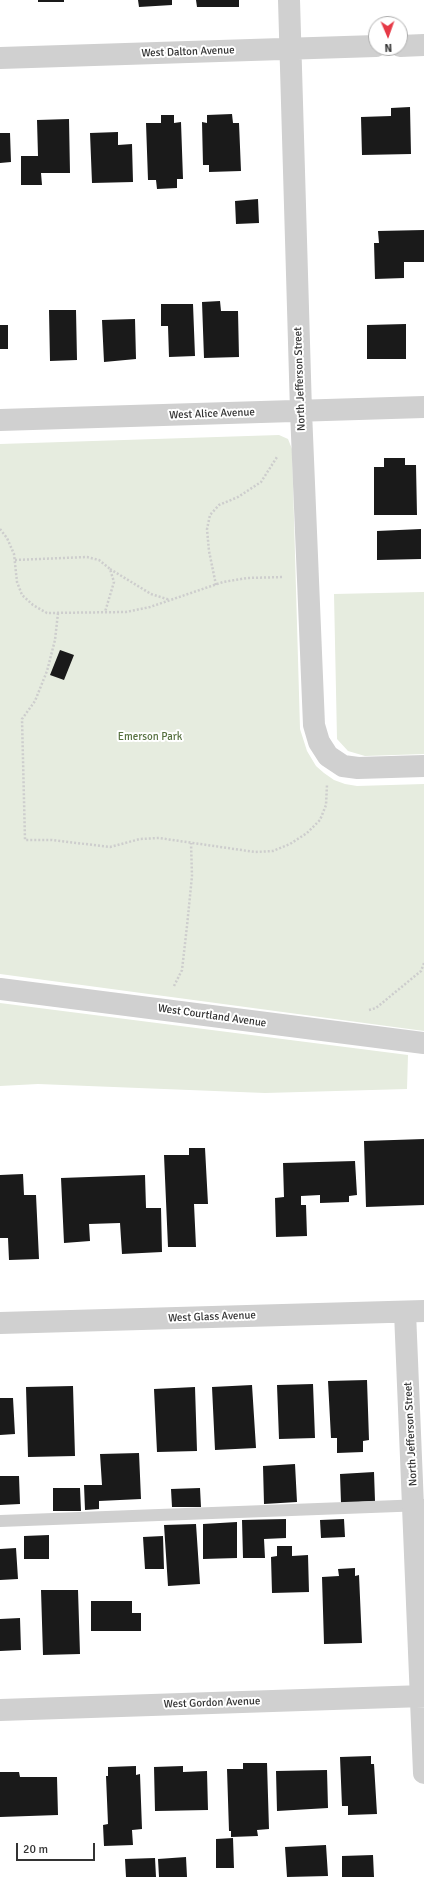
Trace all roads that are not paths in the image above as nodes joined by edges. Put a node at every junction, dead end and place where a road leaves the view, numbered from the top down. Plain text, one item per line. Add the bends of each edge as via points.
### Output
1 (289, 0) edge
2 (424, 45) edge
3 (368, 46) edge
4 (408, 46) edge
5 (290, 48) junction
6 (0, 58) edge
7 (424, 407) edge
8 (301, 411) junction
9 (0, 420) edge
10 (424, 766) edge
11 (0, 989) edge
12 (424, 1042) edge
13 (415, 1312) edge
14 (0, 1323) edge
15 (419, 1505) edge
16 (0, 1521) edge
17 (422, 1696) edge
18 (0, 1710) edge
19 (424, 1773) edge

1 - 5 street, North Jefferson Street
2 - 4 street
3 - 5 street, West Dalton Avenue
5 - 6 street, West Dalton Avenue
5 - 8 street, North Jefferson Street
7 - 8 street, West Alice Avenue
8 - 9 street, West Alice Avenue
8 - 10 street, North Jefferson Street via 314,725 319,742 328,756 343,766
11 - 12 street, West Courtland Avenue
13 - 14 street, West Glass Avenue
13 - 15 street, North Jefferson Street
15 - 16 lane
15 - 17 street, North Jefferson Street
17 - 18 street, West Gordon Avenue
17 - 19 street, North Jefferson Street

